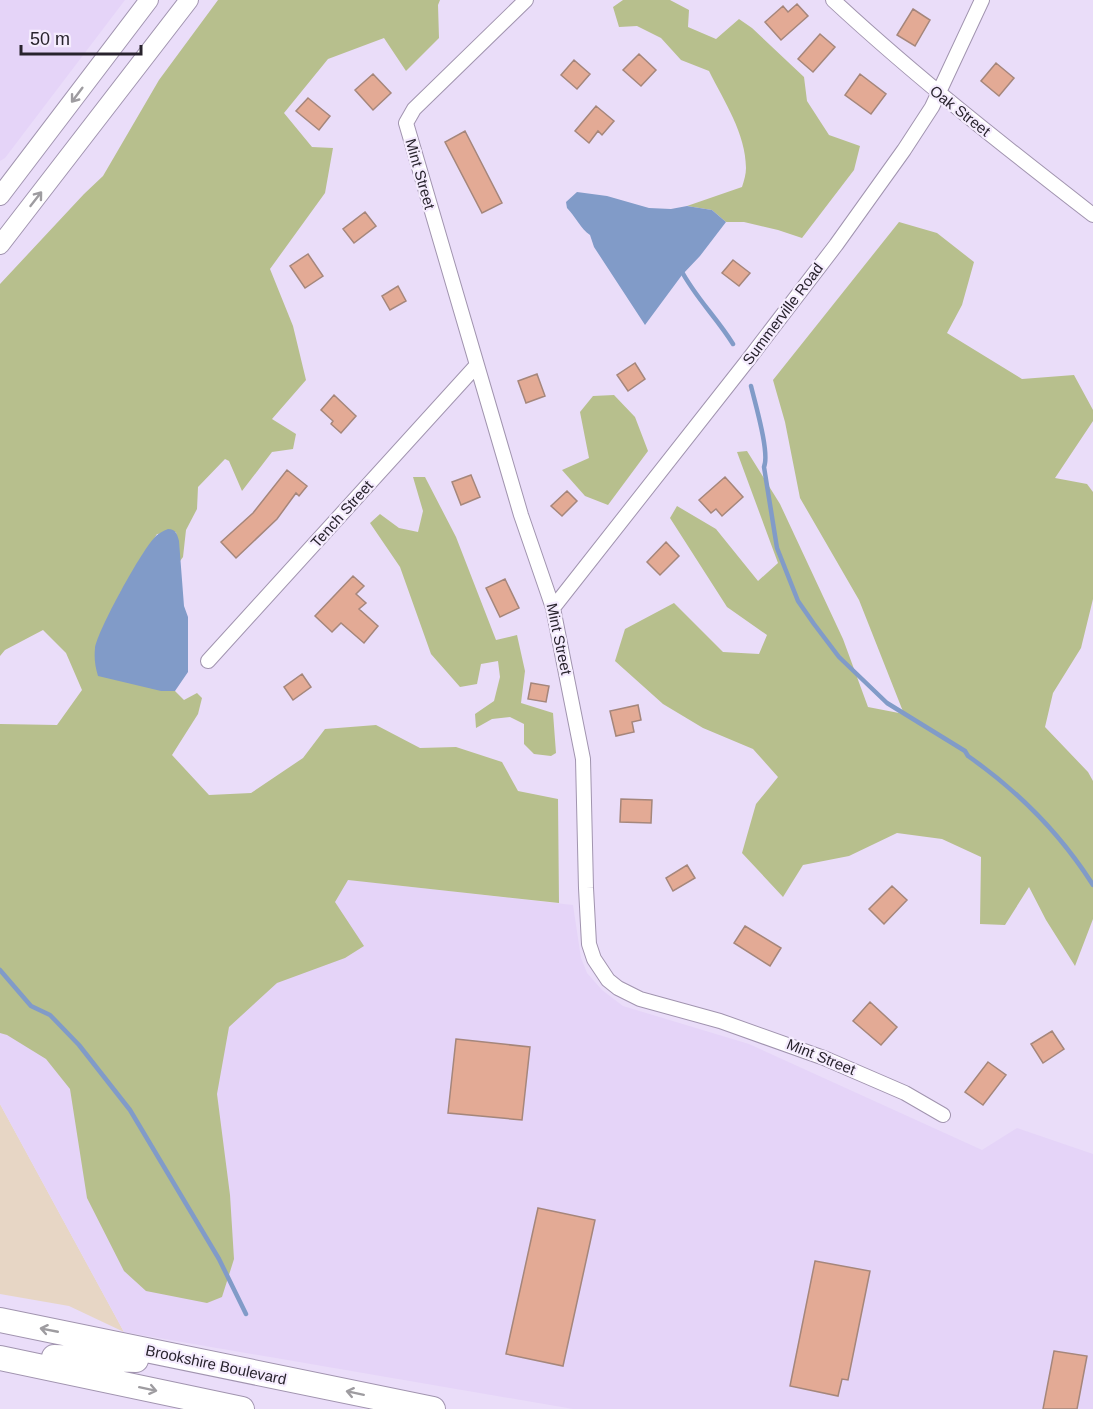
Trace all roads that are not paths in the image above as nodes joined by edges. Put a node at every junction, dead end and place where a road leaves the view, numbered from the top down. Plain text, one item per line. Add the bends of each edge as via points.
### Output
1 (149, 0) edge
2 (189, 0) edge
3 (526, 0) edge
4 (833, 0) edge
5 (982, 0) edge
6 (938, 93) junction
7 (33, 153) junction
8 (58, 171) junction
9 (0, 196) edge
10 (1093, 215) edge
11 (0, 245) edge
12 (476, 366) junction
13 (553, 608) junction
14 (208, 661) dead end
15 (943, 1115) dead end
16 (0, 1320) edge
17 (0, 1345) edge
18 (0, 1358) edge
19 (204, 1362) junction
20 (242, 1409) edge
21 (433, 1409) edge

1 -> 7 main road
2 - 8 main road
3 - 12 street, Mint Street via 414,109 406,123
4 - 6 street, Oak Street
5 - 6 street, Summerville Road
6 - 10 street, Oak Street
6 - 13 street, Summerville Road via 904,150 836,245
7 - 8 main road
7 - 9 main road
11 -> 8 main road
12 - 13 street, Mint Street
12 - 14 street, Tench Street
13 - 15 street, Mint Street via 583,759 589,944 600,971 618,988 640,999 720,1021 824,1058 905,1093
19 -> 16 highway, Brookshire Boulevard
17 - 19 highway via 51,1356
18 -> 20 highway
21 -> 19 highway, Brookshire Boulevard

